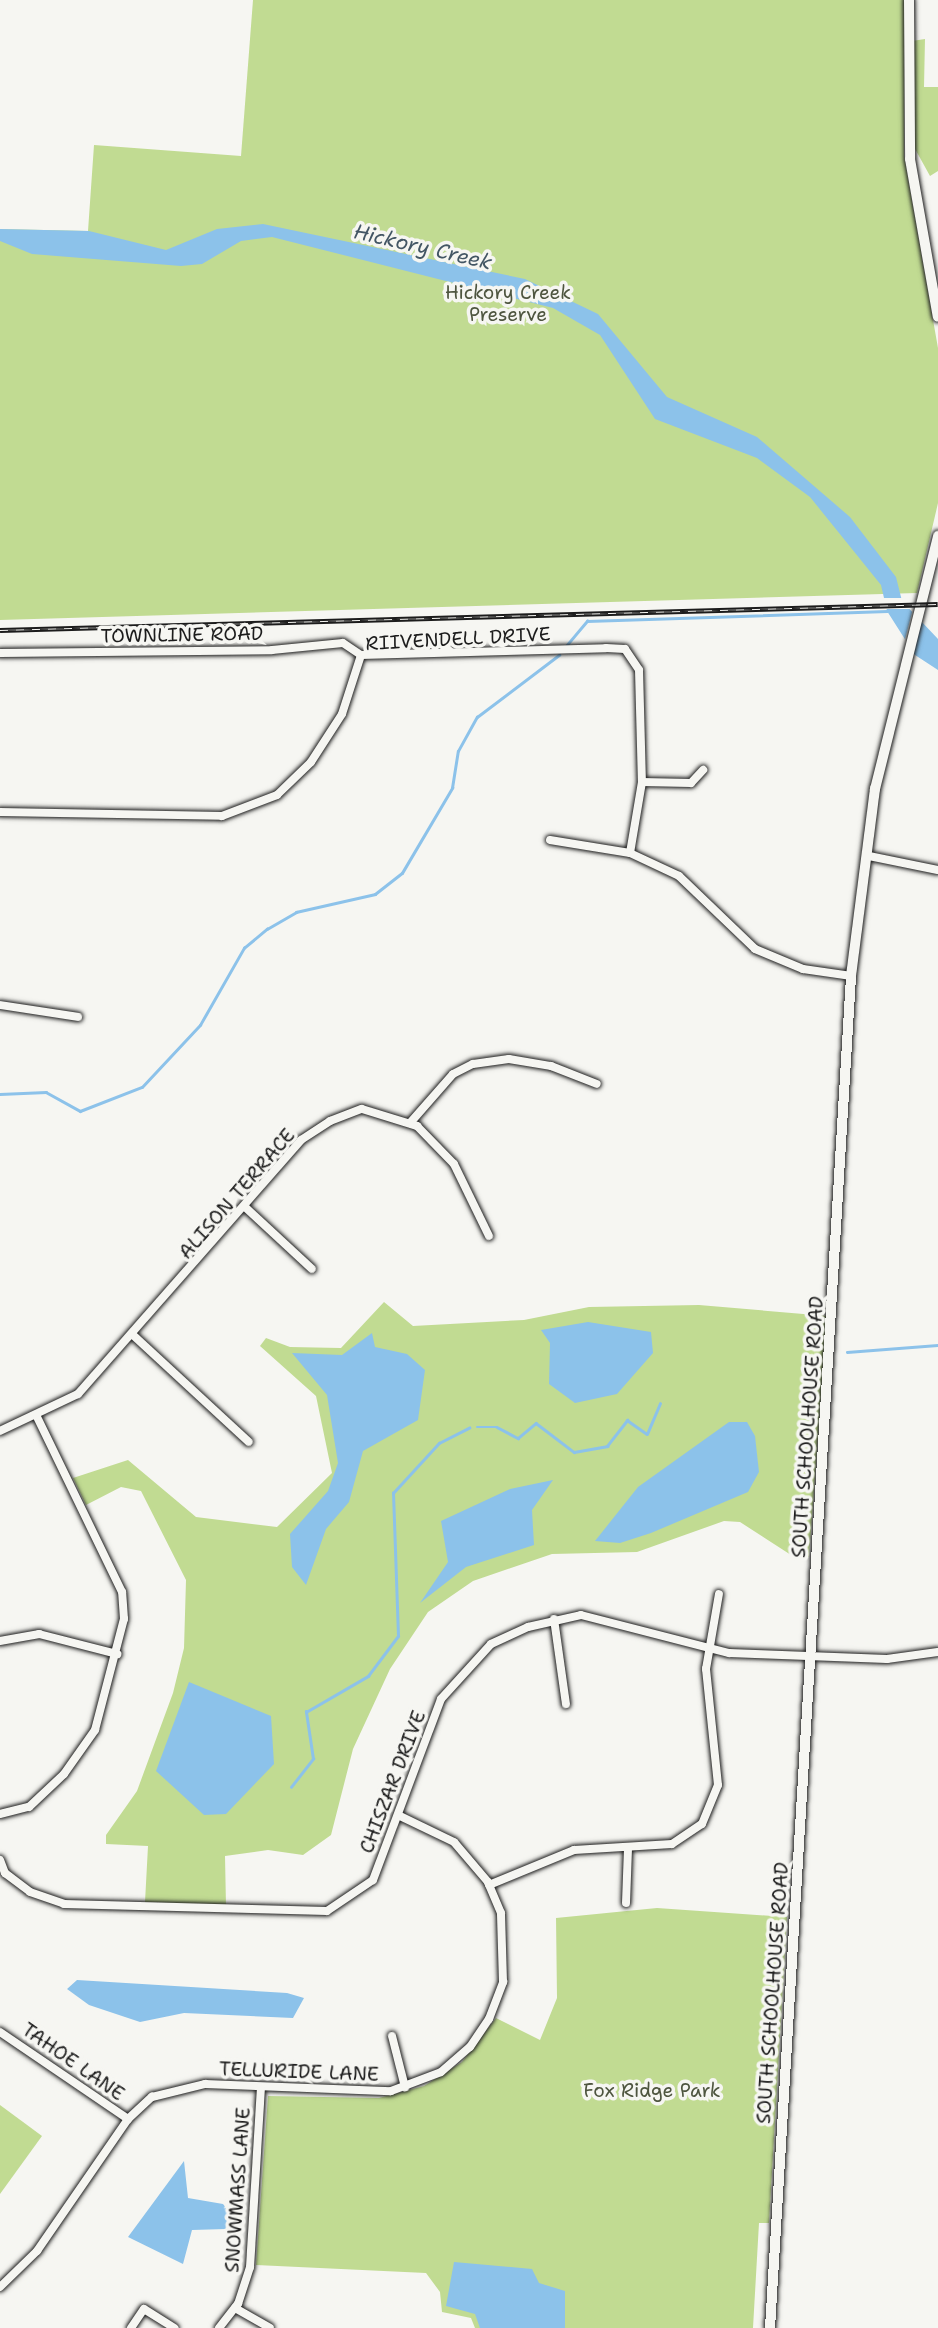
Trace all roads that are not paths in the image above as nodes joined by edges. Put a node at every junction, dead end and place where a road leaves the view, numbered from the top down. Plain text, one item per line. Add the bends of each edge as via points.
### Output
1 (909, 0) edge
2 (938, 317) edge
3 (938, 536) edge
4 (0, 653) edge
5 (360, 655) junction
6 (703, 770) dead end
7 (642, 782) junction
8 (0, 812) edge
9 (550, 840) dead end
10 (630, 853) junction
11 (869, 856) junction
12 (938, 870) edge
13 (850, 976) junction
14 (0, 1005) edge
15 (78, 1017) dead end
16 (597, 1084) dead end
17 (410, 1123) junction
18 (245, 1207) junction
19 (489, 1236) dead end
20 (312, 1269) dead end
21 (134, 1336) junction
22 (37, 1417) junction
23 (0, 1431) edge
24 (249, 1442) dead end
25 (719, 1594) dead end
26 (554, 1619) junction
27 (0, 1641) edge
28 (714, 1648) junction
29 (938, 1652) edge
30 (811, 1653) junction
31 (117, 1654) junction
32 (566, 1704) dead end
33 (0, 1814) edge
34 (398, 1815) junction
35 (628, 1849) junction
36 (0, 1860) edge
37 (489, 1885) junction
38 (626, 1903) dead end
39 (0, 2032) edge
40 (392, 2036) dead end
41 (261, 2087) junction
42 (405, 2087) junction
43 (128, 2119) junction
44 (0, 2287) edge
45 (235, 2308) junction
46 (131, 2328) edge
47 (174, 2328) edge
48 (219, 2328) edge
49 (270, 2328) edge
50 (770, 2328) edge

1 - 2 street via 910,159
3 - 11 street, SOUTH SCHOOLHOUSE ROAD via 875,789
4 - 5 street, TOWNLINE ROAD via 272,650 344,643
5 - 7 street, RIIVENDELL DRIVE via 625,649 639,670
5 - 8 street, RIIVENDELL DRIVE via 342,714 311,762 276,795 222,816 181,820
6 - 7 street via 691,782
7 - 10 street
9 - 10 street
10 - 13 street via 679,876 755,949 803,969
11 - 12 street
11 - 13 street, SOUTH SCHOOLHOUSE ROAD
13 - 30 street, SOUTH SCHOOLHOUSE ROAD
14 - 15 street
16 - 17 street via 540,1064 473,1064 453,1074
17 - 18 street, ALISON TERRACE via 362,1109 330,1121 302,1140
17 - 19 street, ALISON TERRACE via 454,1164
18 - 20 street
18 - 21 street, ALISON TERRACE
21 - 22 street, ALISON TERRACE via 78,1394
21 - 24 street
22 - 23 street, ALISON TERRACE
22 - 31 street via 122,1592
25 - 28 street
26 - 28 street, CHISZAR DRIVE via 617,1620
26 - 32 street
26 - 34 street, CHISZAR DRIVE via 491,1643 468,1665 442,1699
27 - 31 street via 40,1634
28 - 30 street, CHISZAR DRIVE
28 - 35 street via 706,1669 716,1744 713,1808 696,1830 672,1844
29 - 30 street, CHISZAR DRIVE via 887,1659
30 - 50 street, SOUTH SCHOOLHOUSE ROAD
31 - 33 street via 95,1730 64,1774 29,1807
34 - 36 street, CHISZAR DRIVE via 373,1880 327,1911 64,1904 30,1892 5,1873
34 - 37 street, TELLURIDE LANE via 454,1842
35 - 37 street via 574,1850
35 - 38 street
37 - 42 street, TELLURIDE LANE via 505,1948 494,2007 457,2060
39 - 43 street, TAHOE LANE
40 - 42 street
41 - 42 street, TELLURIDE LANE via 352,2093
41 - 43 street, TELLURIDE LANE via 175,2087
41 - 45 street, SNOWMASS LANE via 250,2267
43 - 44 street, TELLURIDE LANE via 37,2251
45 - 48 street, SNOWMASS LANE
45 - 49 street
46 - 47 street via 144,2309

